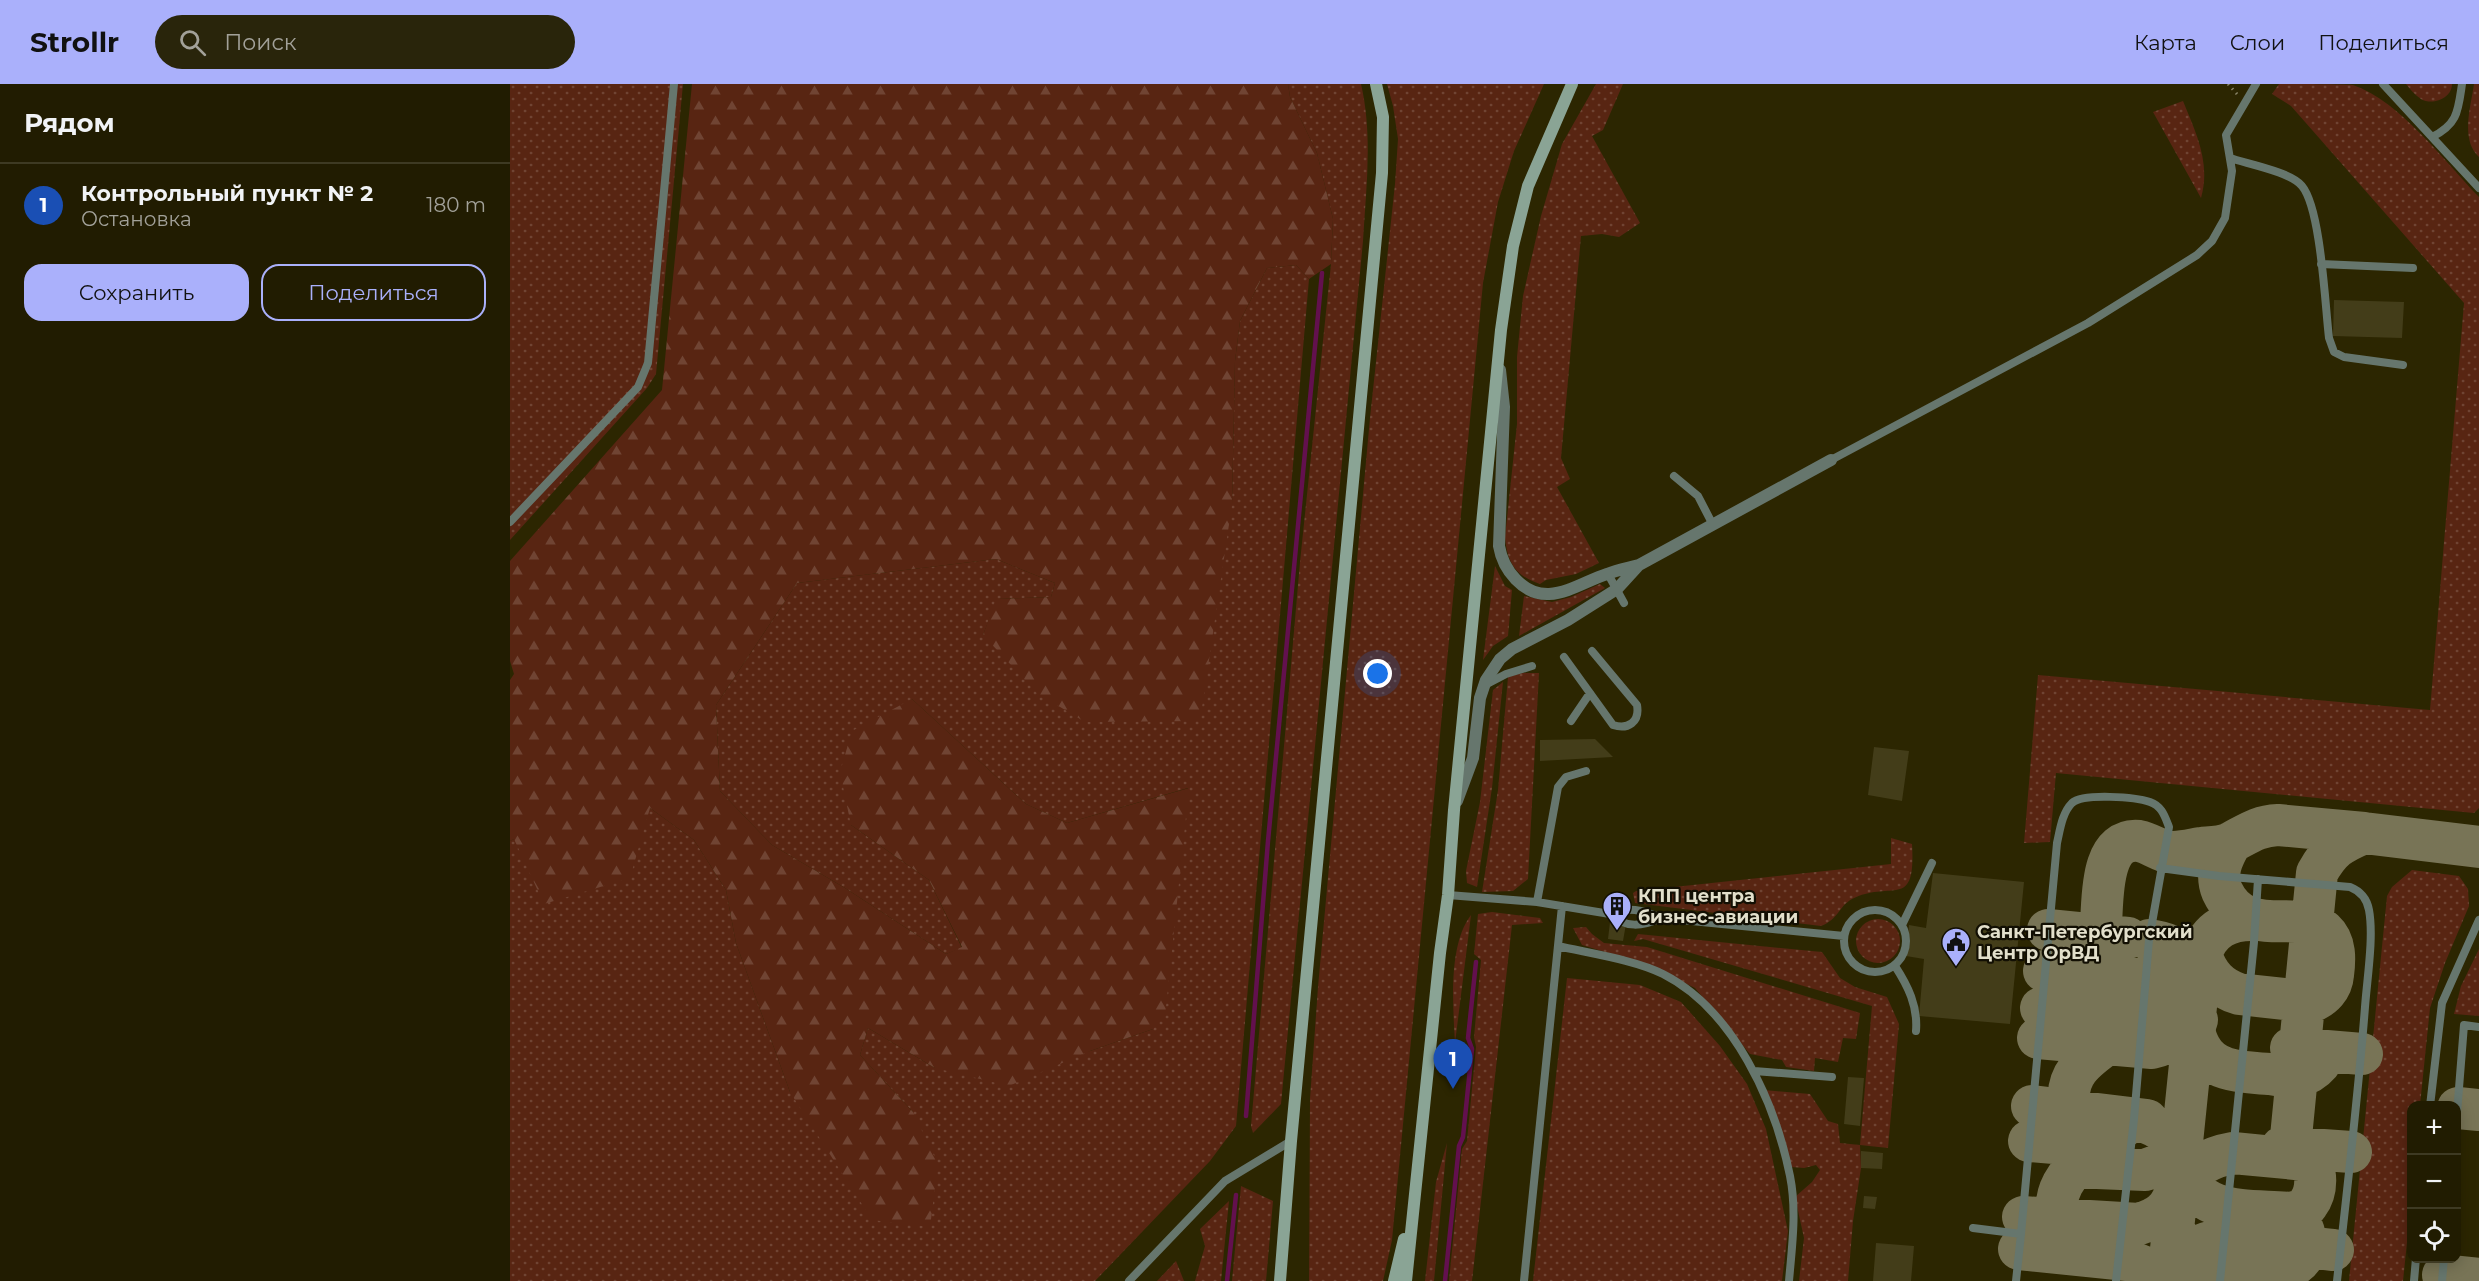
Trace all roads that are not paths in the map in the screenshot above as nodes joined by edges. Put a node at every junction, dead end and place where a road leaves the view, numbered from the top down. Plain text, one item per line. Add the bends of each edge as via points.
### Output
1 (674, 84) edge
2 (1376, 84) edge
3 (1572, 84) edge
4 (2256, 84) edge
5 (2383, 84) edge
6 (2462, 84) edge
7 (2432, 137) junction
8 (2230, 158) junction
9 (2478, 185) edge
10 (2320, 264) junction
11 (2413, 267) dead end
12 (2403, 365) dead end
13 (1499, 368) junction
14 (1831, 460) joint
15 (1674, 476) dead end
16 (510, 522) edge
17 (1713, 525) junction
18 (1639, 565) junction
19 (1608, 574) junction
20 (1617, 589) junction
21 (1624, 603) dead end
22 (1592, 651) dead end
23 (1564, 657) dead end
24 (1532, 666) dead end
25 (1484, 686) junction
26 (1590, 693) junction
27 (1571, 721) dead end
28 (1586, 771) dead end
29 (1454, 810) junction
30 (1932, 863) dead end
31 (2160, 868) junction
32 (2258, 879) junction
33 (1449, 895) junction
34 (1537, 902) junction
35 (1562, 906) junction
36 (1610, 914) junction
37 (1661, 918) junction
38 (2479, 920) edge
39 (1902, 925) junction
40 (1844, 936) junction
41 (1558, 946) junction
42 (1895, 966) junction
43 (2479, 1027) edge
44 (1916, 1031) dead end
45 (1754, 1071) junction
46 (1832, 1077) dead end
47 (2431, 1101) edge
48 (2459, 1101) edge
49 (1291, 1141) junction
50 (1416, 1189) junction
51 (1973, 1228) dead end
52 (2021, 1234) junction
53 (2416, 1263) edge
54 (2444, 1263) edge
55 (1129, 1281) edge
56 (1280, 1281) edge
57 (1394, 1281) edge
58 (1406, 1281) edge
59 (1524, 1281) edge
60 (1789, 1281) edge
61 (2016, 1281) edge
62 (2116, 1281) edge
63 (2220, 1281) edge
64 (2337, 1281) edge
65 (2414, 1281) edge
66 (2442, 1281) edge

1 - 16 lane via 648,363 643,378
2 - 49 main road via 1383,117 1381,185
3 - 13 main road via 1526,196 1513,246
4 - 8 lane via 2226,135
5 - 7 lane
6 - 7 lane via 2458,112 2448,129
7 - 9 lane
8 - 10 lane via 2302,185 2311,203
8 - 14 lane via 2225,218 2212,241 2197,255 2088,323
10 - 11 lane
10 - 12 lane via 2334,352 2344,357
13 - 19 street via 1504,406 1499,546 1504,562 1517,581 1540,593 1562,592
13 - 29 main road
14 - 17 street
15 - 17 lane via 1698,496
17 - 18 street
18 - 19 street
18 - 20 street
19 - 20 lane
20 - 21 lane
20 - 25 street via 1512,649 1500,659
22 - 26 lane via 1637,705 1635,721 1628,727 1613,725
23 - 26 lane
24 - 25 lane
25 - 29 street via 1473,758
26 - 27 lane
28 - 34 lane via 1566,777 1558,787
29 - 33 main road
30 - 39 lane
31 - 32 lane
31 - 52 lane via 2169,827 2164,812 2151,802 2098,796 2072,803 2057,843
31 - 62 lane via 2149,940
32 - 63 lane
32 - 64 lane via 2350,887 2359,891 2370,913 2362,1054
33 - 34 lane
33 - 50 main road
34 - 35 lane
35 - 36 lane
35 - 41 lane
36 - 37 lane via 1634,909
36 - 37 lane via 1617,922 1631,925 1647,925
37 - 40 lane
38 - 47 lane via 2442,1003
39 - 40 lane via 1891,914 1869,911 1850,922
39 - 42 lane via 1907,939 1904,954
40 - 42 lane via 1845,951 1853,964 1866,972 1881,972
41 - 45 lane via 1662,973 1697,995
41 - 59 lane
42 - 44 lane via 1910,991
43 - 48 lane via 2464,1025
45 - 46 lane
45 - 60 lane via 1775,1124 1790,1178 1794,1227
49 - 55 lane via 1225,1181
49 - 56 main road
50 - 57 main road
50 - 58 main road
51 - 52 lane
52 - 61 lane
53 - 65 lane
54 - 66 lane

